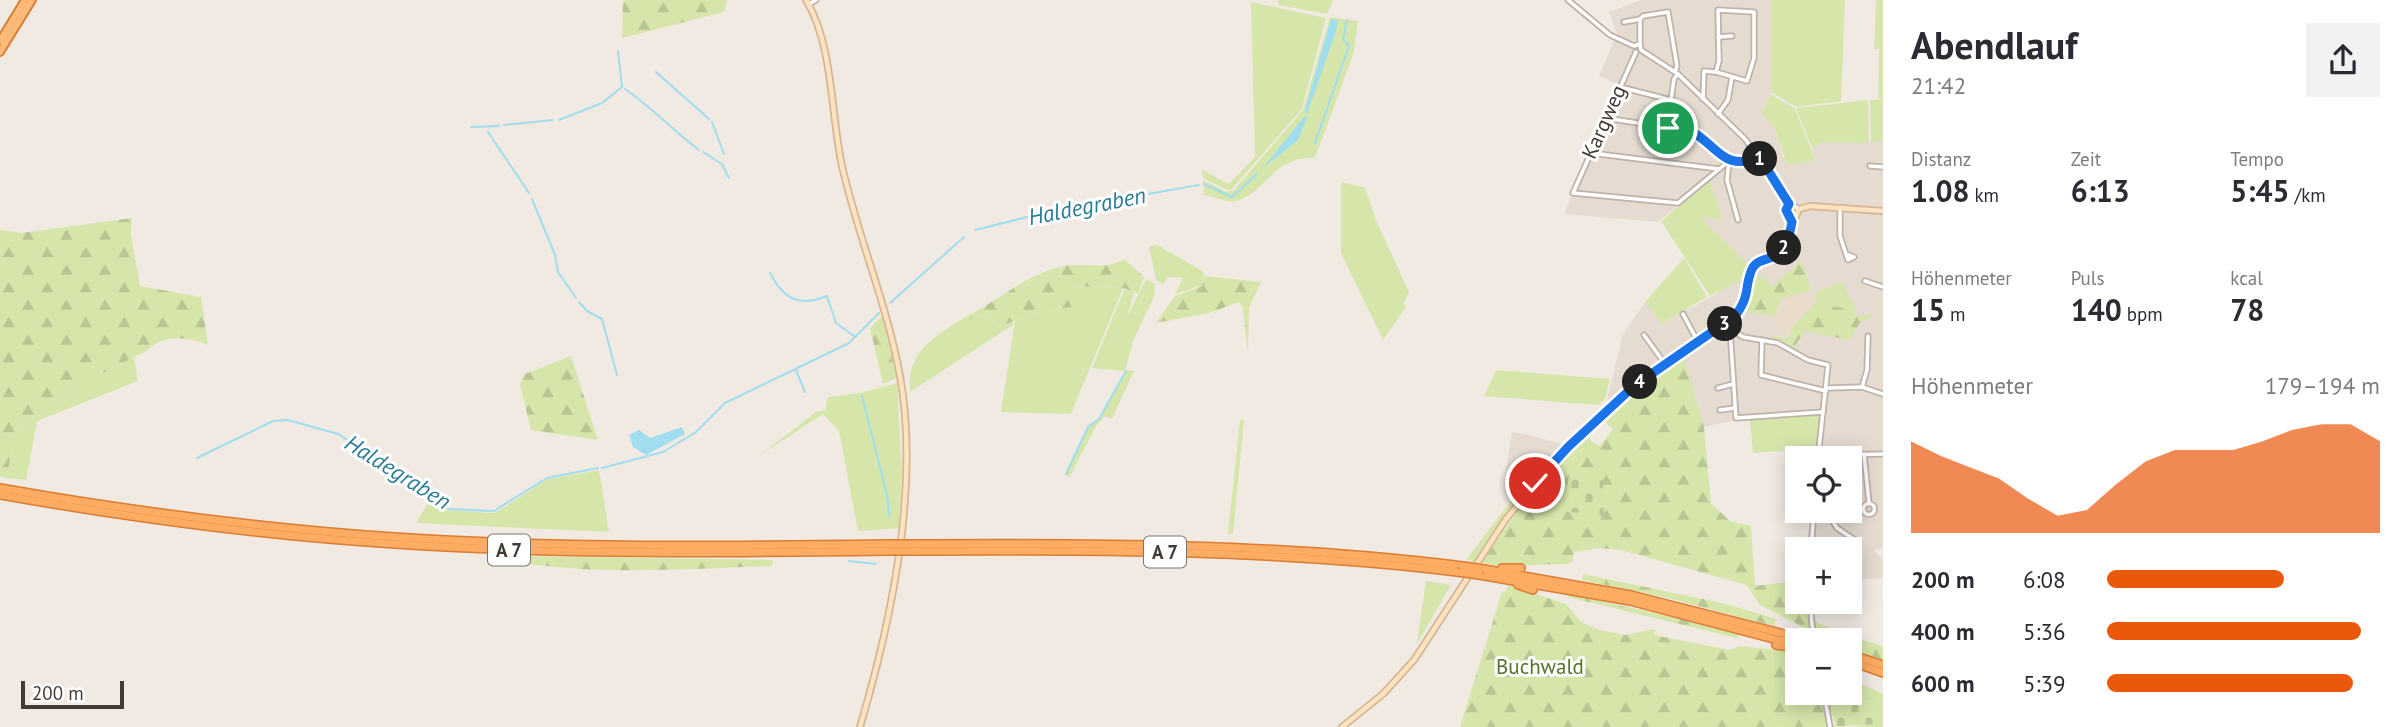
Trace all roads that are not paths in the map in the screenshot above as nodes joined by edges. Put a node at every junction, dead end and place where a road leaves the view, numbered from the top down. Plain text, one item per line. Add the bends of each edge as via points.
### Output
1 (25, 0) edge
2 (32, 0) edge
3 (816, 0) edge
4 (1568, 0) edge
5 (807, 2) edge
6 (1640, 19) junction
7 (1624, 22) dead end
8 (1732, 36) dead end
9 (1718, 37) junction
10 (0, 41) edge
11 (1640, 44) junction
12 (1634, 46) junction
13 (1639, 51) junction
14 (0, 52) edge
15 (1716, 72) junction
16 (1676, 73) junction
17 (1732, 77) junction
18 (1619, 87) junction
19 (1703, 99) junction
20 (1671, 100) junction
21 (1718, 114) junction
22 (1606, 118) junction
23 (1694, 132) junction
24 (1591, 153) junction
25 (1761, 159) junction
26 (1729, 161) junction
27 (1871, 166) dead end
28 (1883, 167) edge
29 (1719, 169) junction
30 (1789, 204) junction
31 (1799, 209) junction
32 (1840, 210) junction
33 (1883, 211) edge
34 (1738, 220) dead end
35 (1792, 222) junction
36 (1846, 254) dead end
37 (1865, 281) dead end
38 (1883, 287) edge
39 (1683, 314) dead end
40 (1728, 326) junction
41 (1644, 335) dead end
42 (1868, 336) dead end
43 (1762, 340) junction
44 (1698, 342) junction
45 (1665, 364) junction
46 (1733, 384) junction
47 (1718, 387) dead end
48 (1861, 387) junction
49 (1827, 389) junction
50 (1883, 394) edge
51 (1735, 408) junction
52 (1720, 410) dead end
53 (1823, 412) junction
54 (1818, 446) edge
55 (1864, 454) joint
56 (1883, 454) edge
57 (0, 488) edge
58 (0, 495) edge
59 (1869, 503) dead end
60 (103, 509) junction
61 (1834, 523) edge
62 (1850, 537) edge
63 (1521, 568) dead end
64 (1481, 572) junction
65 (1494, 577) junction
66 (1533, 590) dead end
67 (1785, 632) edge
68 (1785, 643) edge
69 (1776, 645) dead end
70 (1785, 645) edge
71 (1862, 658) edge
72 (1862, 665) edge
73 (1883, 665) edge
74 (1883, 673) edge
75 (1826, 705) edge
76 (860, 727) edge
77 (1342, 727) edge
78 (1830, 727) edge

1 - 10 highway
2 - 14 highway
3 - 5 street
4 - 12 street via 1610,35
5 - 76 main road via 822,44 846,182 889,327 903,399 906,463 901,529
6 - 7 street
6 - 11 street
6 - 16 street via 1668,12
8 - 9 street
9 - 15 street
9 - 17 street via 1718,10 1755,12 1754,58 1747,81
11 - 12 street
11 - 13 street
12 - 13 street
13 - 16 street
13 - 18 street, Kargweg
15 - 17 street
15 - 19 street via 1704,71
16 - 19 street
16 - 20 street
17 - 21 street via 1728,100
18 - 20 street
18 - 22 street, Kargweg
19 - 21 street
20 - 23 street
21 - 25 street
22 - 23 street
22 - 24 street, Kargweg
23 - 26 street
24 - 29 street
24 - 29 street, Kargweg via 1573,193 1678,203
25 - 26 street
25 - 30 street
26 - 29 street
26 - 34 street via 1727,180
27 - 28 street
30 - 31 street
30 - 35 street via 1786,210
31 - 32 main road
31 - 35 main road
32 - 33 main road
32 - 36 street via 1840,236
35 - 40 main road via 1780,253 1755,266 1745,301
37 - 38 street
39 - 44 street
40 - 43 street via 1742,337
40 - 44 main road
40 - 46 street
41 - 45 street
42 - 48 street via 1867,370
43 - 49 street via 1827,364
43 - 49 street via 1761,375
44 - 45 main road
45 - 77 main road via 1611,406 1535,483 1483,551 1414,660 1373,703
46 - 47 street
46 - 51 street
48 - 49 street
48 - 50 street
49 - 53 street
51 - 52 street
51 - 53 street via 1738,419
53 - 54 street
55 - 56 street
55 - 59 street
57 - 60 highway, A 7
58 - 60 highway, A 7
60 - 64 highway, A 7, bridge via 480,542 1227,547 1362,555
61 - 62 street
63 - 64 highway
64 - 65 highway, A 7
64 - 67 highway, A 7 via 1657,600
65 - 66 highway
65 - 68 highway, A 7 via 1643,604
69 - 70 highway
71 - 73 highway
72 - 74 highway
75 - 78 street

